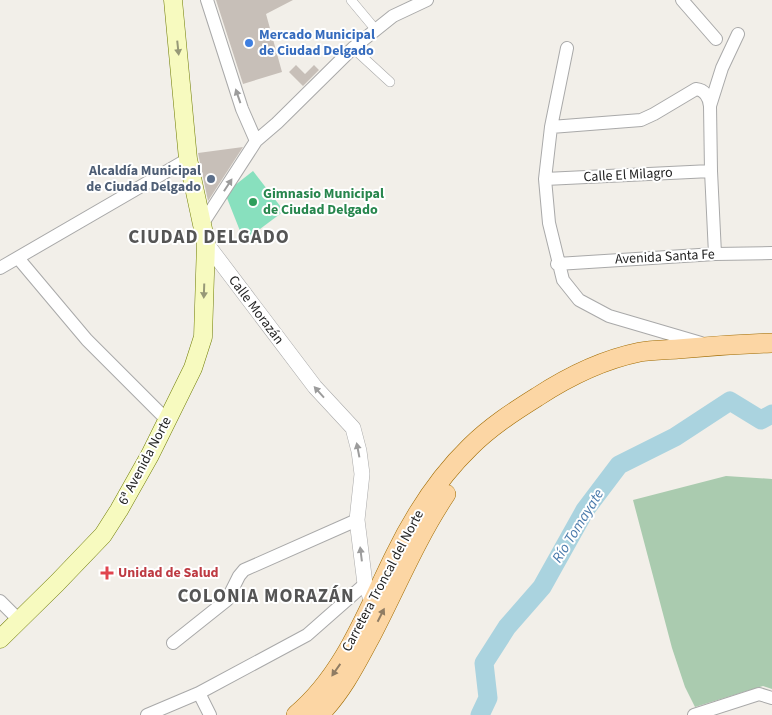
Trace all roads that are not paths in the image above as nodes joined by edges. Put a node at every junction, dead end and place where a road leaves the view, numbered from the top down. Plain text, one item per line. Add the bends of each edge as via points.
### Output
1 (173, 0) edge
2 (207, 0) edge
3 (351, 0) edge
4 (427, 0) edge
5 (682, 0) edge
6 (376, 30) junction
7 (738, 34) dead end
8 (716, 39) dead end
9 (353, 48) junction
10 (568, 48) dead end
11 (390, 82) dead end
12 (710, 106) junction
13 (550, 127) junction
14 (256, 142) junction
15 (188, 159) junction
16 (711, 171) junction
17 (545, 179) junction
18 (203, 234) junction
19 (772, 253) edge
20 (715, 254) junction
21 (18, 258) junction
22 (557, 264) junction
23 (1, 267) edge
24 (772, 343) edge
25 (710, 346) junction
26 (772, 354) edge
27 (168, 421) junction
28 (357, 520) junction
29 (365, 584) junction
30 (0, 601) edge
31 (372, 601) junction
32 (19, 620) junction
33 (0, 639) edge
34 (173, 643) dead end
35 (199, 692) junction
36 (772, 698) edge
37 (146, 715) edge
38 (210, 715) edge
39 (296, 715) edge
40 (319, 715) edge
41 (694, 715) edge

1 -> 15 main road, Calle Morazán
14 -> 2 street
3 - 6 street
4 - 6 street via 393,16
5 - 8 street
6 - 9 street
7 - 12 street via 722,68
9 - 11 street
9 - 14 street
10 - 13 street
12 - 13 street via 706,94 696,89 641,120
12 - 16 street
13 - 17 street
18 -> 14 street
15 - 18 main road, Calle Morazán
15 - 21 street
16 - 17 street, Calle El Milagro
16 - 20 street
17 - 22 street
18 -> 27 main road, 6ª Avenida Norte via 203,337 193,368
28 -> 18 street, Calle Morazán via 362,474 353,428 315,387
19 - 20 street, Avenida Santa Fe
20 - 22 street, Avenida Santa Fe
21 - 23 street
21 - 27 street via 87,340
22 - 25 street via 565,284 587,305 612,317
24 - 25 main road, Carretera Troncal del Norte
25 - 31 main road, Carretera Troncal del Norte via 641,352 599,363 564,379 506,416 471,445 434,489 409,527
40 -> 26 main road, Carretera Troncal del Norte via 349,678 416,543 439,504 461,475 502,435 573,388 623,369 652,361
27 - 32 main road, 6ª Avenida Norte via 103,535
29 -> 28 street, Calle Morazán
28 - 34 street via 244,570 226,600
29 - 31 street, Calle Morazán
29 - 35 street via 307,636
30 - 32 street
31 -> 39 main road, Carretera Troncal del Norte via 340,663 318,693
32 - 33 main road, 6ª Avenida Norte
35 - 37 street
35 - 38 street
36 - 41 street via 759,694

